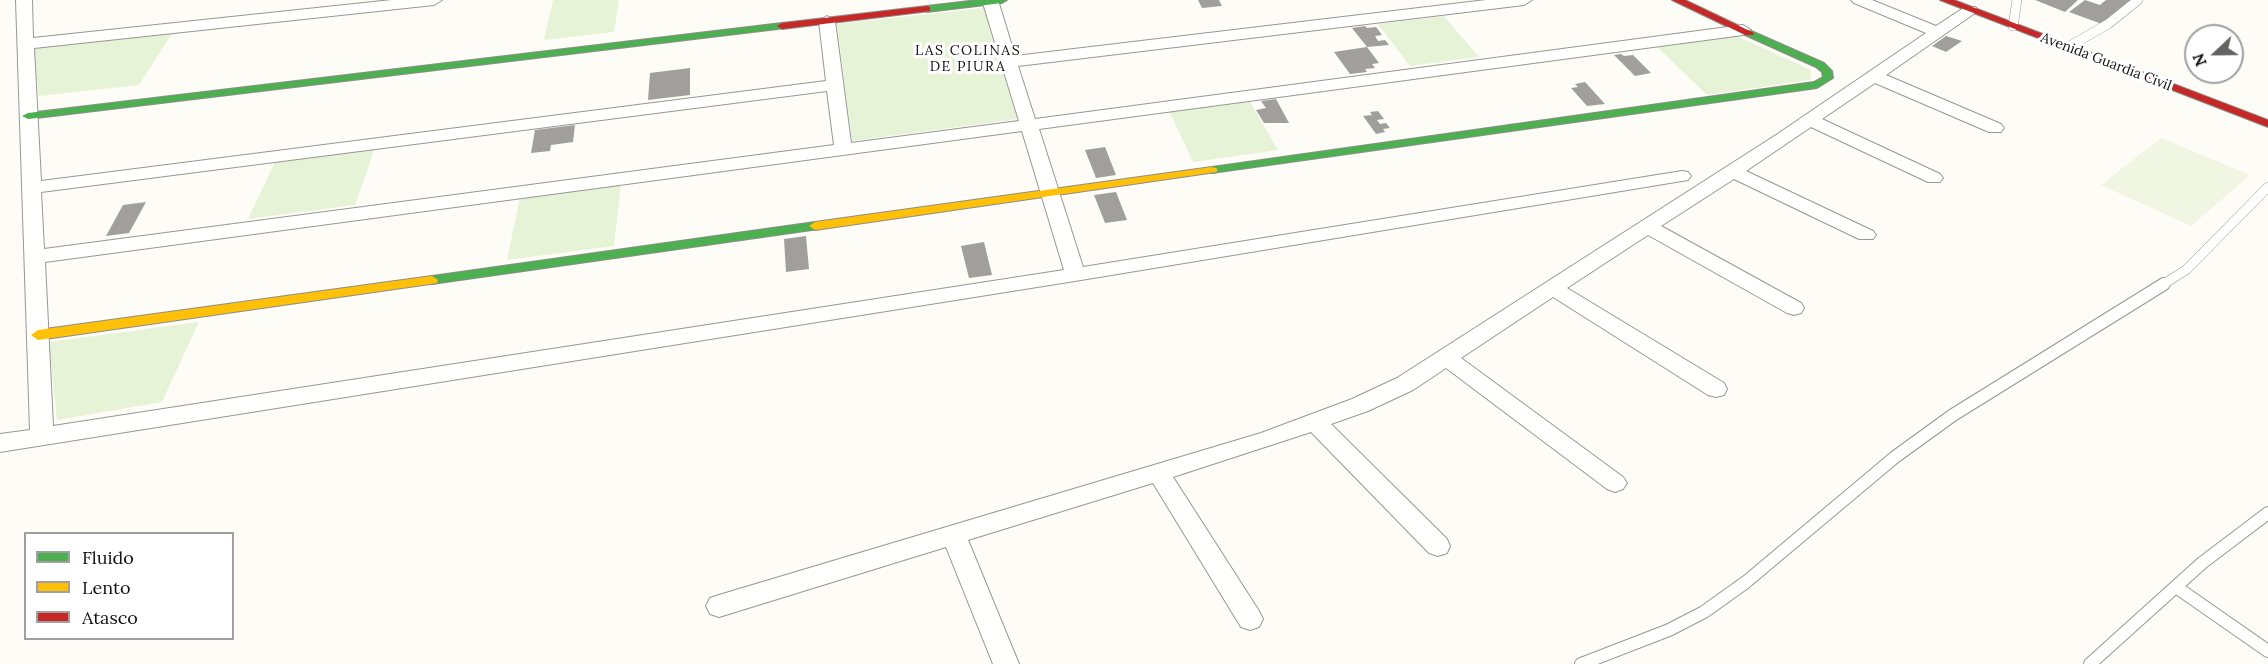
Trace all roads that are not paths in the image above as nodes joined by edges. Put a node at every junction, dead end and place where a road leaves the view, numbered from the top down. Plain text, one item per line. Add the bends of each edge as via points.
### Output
1 (24, 0) edge
2 (434, 0) edge
3 (936, 0) edge
4 (994, 0) edge
5 (1524, 0) edge
6 (1677, 0) edge
7 (1859, 0) edge
8 (1945, 0) edge
9 (2017, 0) edge
10 (2138, 0) edge
11 (1970, 10) junction
12 (826, 21) junction
13 (2013, 26) junction
14 (1743, 30) junction
15 (1936, 32) junction
16 (26, 44) junction
17 (2068, 47) junction
18 (1009, 62) junction
19 (1876, 77) junction
20 (835, 85) junction
21 (28, 109) junction
22 (1810, 120) junction
23 (1029, 124) junction
24 (2268, 124) edge
25 (1995, 128) dead end
26 (843, 148) junction
27 (1732, 171) junction
28 (1682, 176) dead end
29 (1934, 178) dead end
30 (2268, 187) edge
31 (32, 188) junction
32 (1050, 194) junction
33 (1647, 226) junction
34 (1866, 235) dead end
35 (34, 257) junction
36 (1075, 275) junction
37 (1553, 288) junction
38 (1794, 308) dead end
39 (38, 335) junction
40 (1446, 357) junction
41 (1716, 389) dead end
42 (1316, 423) junction
43 (42, 436) junction
44 (0, 443) edge
45 (1158, 472) junction
46 (1615, 483) dead end
47 (2268, 513) edge
48 (954, 534) junction
49 (1438, 546) dead end
50 (2176, 587) junction
51 (719, 606) dead end
52 (1250, 619) dead end
53 (2268, 651) edge
54 (1006, 664) edge
55 (1581, 664) edge
56 (2090, 664) edge

1 - 16 street
2 - 16 street
3 - 21 main road
4 - 12 main road
4 - 18 street
5 - 18 street
6 - 14 main road
7 - 15 street
8 - 11 main road, Avenida Guardia Civil
9 - 13 lane
10 - 17 lane via 2108,24
11 - 13 main road, Avenida Guardia Civil
11 - 15 street
12 - 20 street
12 - 21 main road
13 - 17 main road, Avenida Guardia Civil
14 - 23 street
14 - 32 main road via 1820,65 1827,71 1826,81
15 - 19 street
16 - 21 street
17 - 24 main road, Avenida Guardia Civil
18 - 23 street
19 - 22 street
19 - 25 street
20 - 26 street
20 - 31 street
21 - 31 street
22 - 27 street
22 - 29 street
23 - 26 street
23 - 32 street
26 - 35 street
27 - 33 street
27 - 34 street
28 - 36 street
30 - 55 lane via 2186,270 1953,415 1704,612
31 - 35 street
32 - 36 street
32 - 39 main road
33 - 37 street
33 - 38 street
35 - 39 street
36 - 43 street
37 - 40 street
37 - 41 street
39 - 43 street
40 - 42 street via 1405,384
40 - 46 street
42 - 45 street
42 - 49 street
43 - 44 street
45 - 48 street
45 - 52 street
47 - 50 lane
48 - 51 street
48 - 54 street
50 - 53 lane
50 - 56 lane

